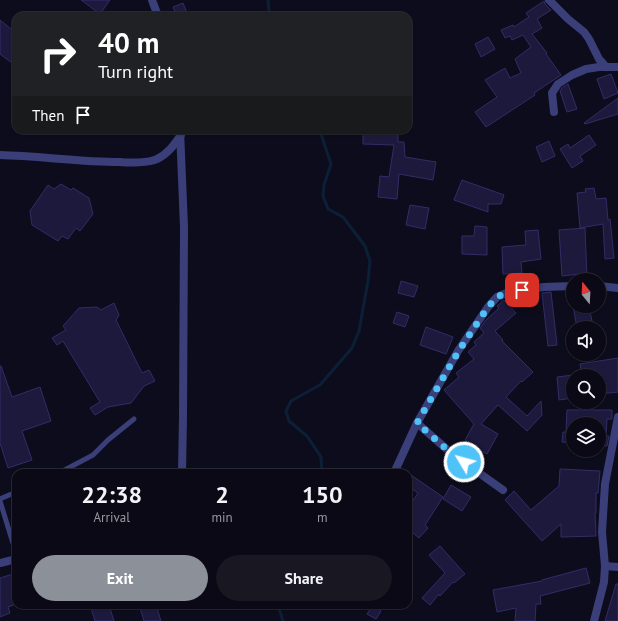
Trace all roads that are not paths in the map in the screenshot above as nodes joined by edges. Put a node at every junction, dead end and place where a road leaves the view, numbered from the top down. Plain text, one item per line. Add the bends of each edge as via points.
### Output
1 (152, 0) edge
2 (549, 0) edge
3 (156, 12) edge
4 (606, 67) junction
5 (618, 67) edge
6 (554, 112) dead end
7 (179, 134) edge
8 (180, 134) edge
9 (0, 155) edge
10 (566, 286) edge
11 (606, 287) edge
12 (618, 288) edge
13 (618, 417) edge
14 (134, 419) dead end
15 (417, 423) junction
16 (67, 469) edge
17 (182, 469) edge
18 (396, 469) edge
19 (503, 490) dead end
20 (12, 494) edge
21 (0, 500) edge
22 (12, 540) edge
23 (12, 560) edge
24 (0, 563) edge
25 (605, 566) junction
26 (618, 567) edge
27 (594, 621) edge

1 - 3 street
2 - 4 street via 584,32
4 - 5 street
4 - 6 street via 586,69 558,84 552,93
7 - 9 street via 171,150 157,160 134,163
8 - 17 street via 184,227
10 - 15 street via 511,291 497,297 458,352
11 - 12 street
13 - 25 street via 605,484 602,532
14 - 16 lane via 93,455
15 - 18 street
15 - 19 street via 451,453
20 - 21 lane
21 - 22 lane
23 - 24 street
25 - 26 street
25 - 27 street via 604,582

